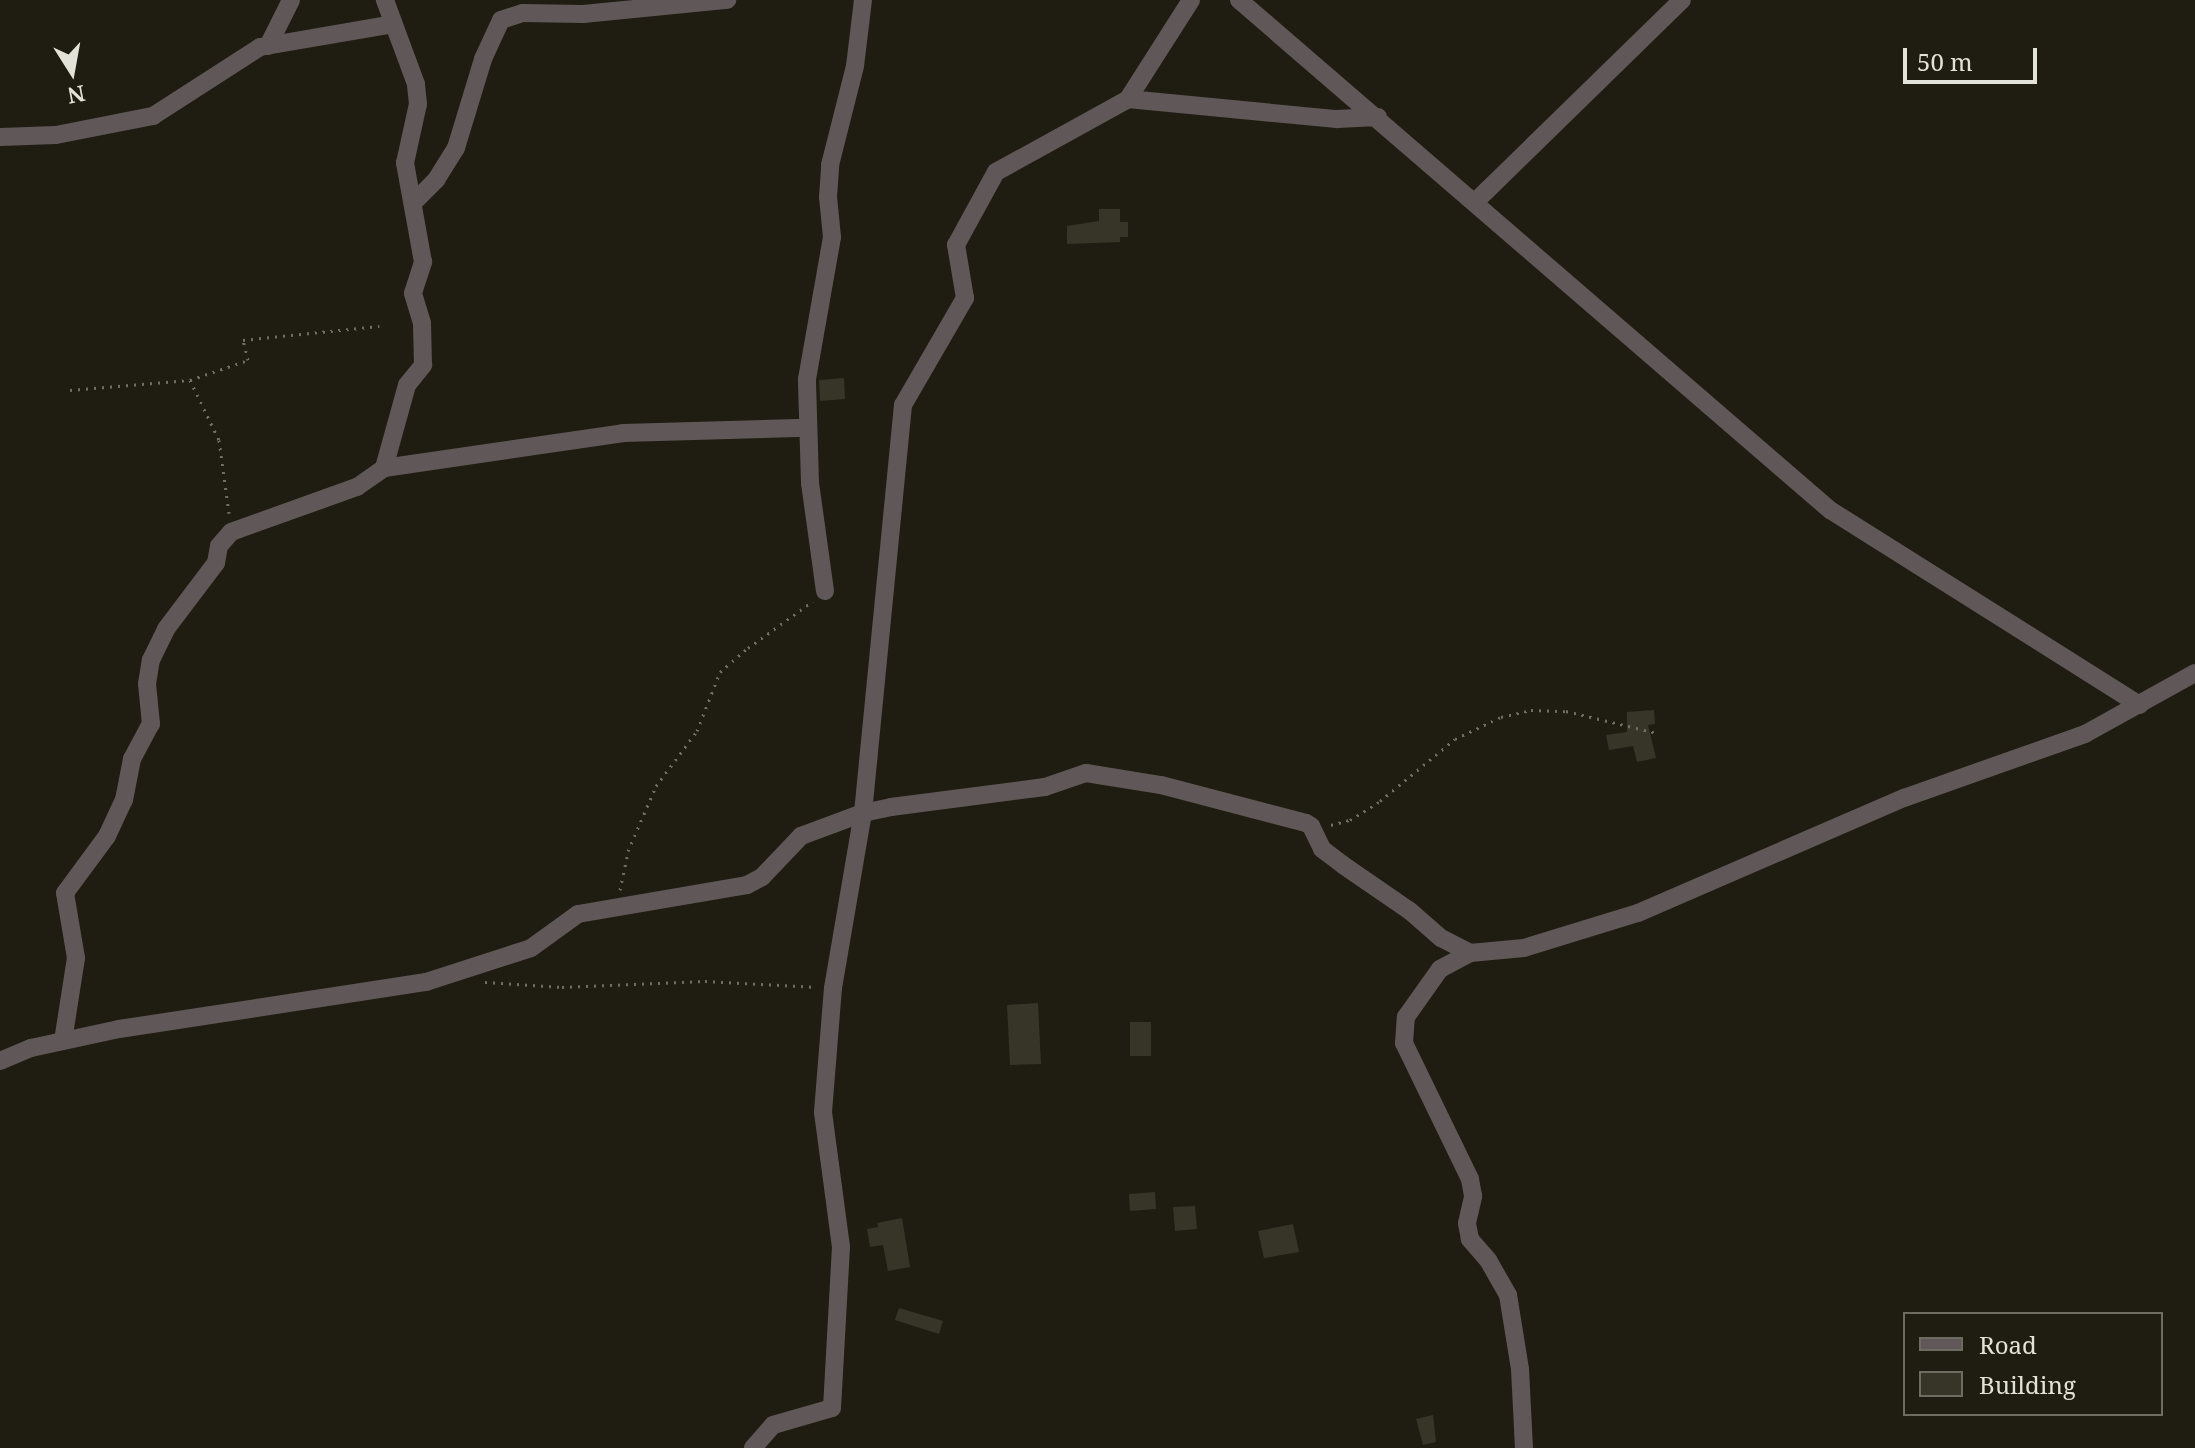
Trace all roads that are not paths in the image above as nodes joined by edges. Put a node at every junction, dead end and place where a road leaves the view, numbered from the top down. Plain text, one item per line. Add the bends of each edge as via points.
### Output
1 (291, 0) edge
2 (385, 0) edge
3 (727, 0) edge
4 (1191, 0) edge
5 (1239, 0) edge
6 (1682, 0) edge
7 (857, 2) edge
8 (393, 24) junction
9 (268, 46) junction
10 (1128, 99) junction
11 (1378, 117) junction
12 (0, 137) edge
13 (1475, 202) junction
14 (413, 203) junction
15 (807, 428) junction
16 (384, 468) junction
17 (825, 591) road end
18 (2195, 673) edge
19 (2140, 705) junction
20 (863, 813) junction
21 (1470, 953) junction
22 (63, 1041) junction
23 (0, 1061) edge
24 (753, 1448) edge
25 (1524, 1448) edge

1 - 9 street
2 - 8 street
3 - 14 street via 583,14 522,13 501,20 483,59 456,148
4 - 10 street
5 - 11 street
6 - 13 street
7 - 15 street via 855,66 830,165 832,237 810,357
8 - 9 street
8 - 14 street via 416,84 418,104 405,163
9 - 12 street via 153,116 56,135
10 - 11 street via 1337,119
10 - 20 street via 996,172 956,245 965,298 903,405
11 - 13 street
13 - 19 street via 1830,510
14 - 16 street via 423,262 413,293 422,323 423,365 407,385
15 - 16 street via 623,433
15 - 17 street
16 - 22 street via 357,487 231,532 204,581 166,629 151,660 147,684 151,724 132,759 124,800 107,836 65,893 76,958
18 - 19 street
19 - 21 street via 2085,734 1915,793 1638,913 1524,948
20 - 21 street via 1045,787 1082,774 1161,785 1311,826 1322,849 1441,938
20 - 22 street via 801,836 762,877 747,885 578,914 531,948 426,982
20 - 24 street via 833,988 823,1112 841,1247 832,1408 773,1425
21 - 25 street via 1435,975 1406,1017 1404,1043 1470,1179 1470,1239 1508,1295 1520,1369
22 - 23 street

